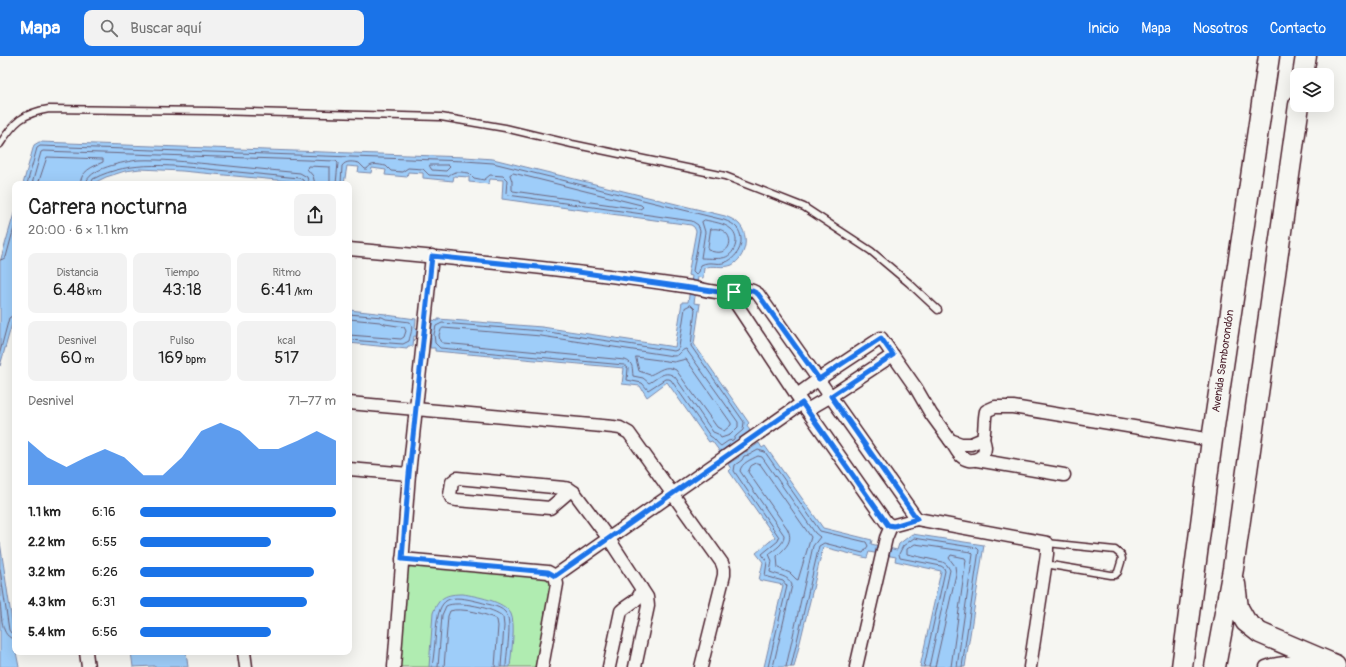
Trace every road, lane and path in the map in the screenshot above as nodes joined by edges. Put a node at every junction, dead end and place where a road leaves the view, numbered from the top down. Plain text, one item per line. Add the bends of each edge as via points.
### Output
1 (1269, 56) edge
2 (1306, 56) edge
3 (1304, 68) edge
4 (1298, 112) edge
5 (0, 144) edge
6 (352, 249) edge
7 (432, 256) junction
8 (722, 292) junction
9 (938, 310) dead end
10 (893, 355) junction
11 (819, 379) junction
12 (831, 396) junction
13 (352, 403) edge
14 (802, 403) junction
15 (416, 409) junction
16 (983, 439) junction
17 (950, 440) junction
18 (1212, 440) junction
19 (977, 460) junction
20 (352, 469) edge
21 (409, 474) junction
22 (1064, 475) dead end
23 (571, 490) junction
24 (672, 494) junction
25 (917, 519) junction
26 (891, 526) junction
27 (608, 539) junction
28 (1047, 543) junction
29 (402, 559) junction
30 (1045, 564) junction
31 (1233, 569) junction
32 (555, 576) junction
33 (641, 588) junction
34 (86, 655) edge
35 (244, 655) edge
36 (1336, 666) edge
37 (88, 667) edge
38 (246, 667) edge
39 (394, 667) edge
40 (542, 667) edge
41 (609, 667) edge
42 (634, 667) edge
43 (701, 667) edge
44 (856, 667) edge
45 (1030, 667) edge
46 (1182, 667) edge
47 (1216, 667) edge
48 (1266, 667) edge

1 - 18 highway, Avenida Samborondón
2 - 3 highway
4 - 31 highway
5 - 9 lane via 24,116 49,109 441,117 505,128 725,176 804,207 871,251
6 - 7 street
7 - 8 street via 557,269
7 - 15 street
8 - 11 street via 731,293 748,289 758,294
8 - 14 street via 735,302
10 - 11 street via 881,338
10 - 12 street
10 - 17 street
11 - 12 street
11 - 14 street
12 - 14 street
12 - 25 street
13 - 15 street
14 - 24 street
14 - 26 street
15 - 21 street
15 - 24 street via 620,428 629,433
16 - 17 street via 971,444
16 - 18 street via 986,411 995,407 1013,407
16 - 19 street via 984,454
17 - 19 street via 961,456
18 - 46 highway, Avenida Samborondón
19 - 22 street
20 - 21 street
21 - 29 street
23 - 23 street via 457,478 452,482 450,495 452,499 457,500 550,508
23 - 27 street
24 - 27 street
24 - 43 street via 724,569
25 - 26 street
25 - 28 street
26 - 44 street
27 - 32 street
27 - 33 street
28 - 30 street
28 - 30 lane via 1115,550 1122,559 1120,569 1115,575
29 - 32 street via 548,572
29 - 39 street
30 - 45 street
31 - 36 highway via 1238,608 1246,622 1260,633
31 - 47 highway
32 - 40 street via 557,584
33 - 41 street via 641,595 621,611
33 - 42 street via 647,597 648,606
34 - 37 street
35 - 38 street
36 - 48 street via 1304,662

